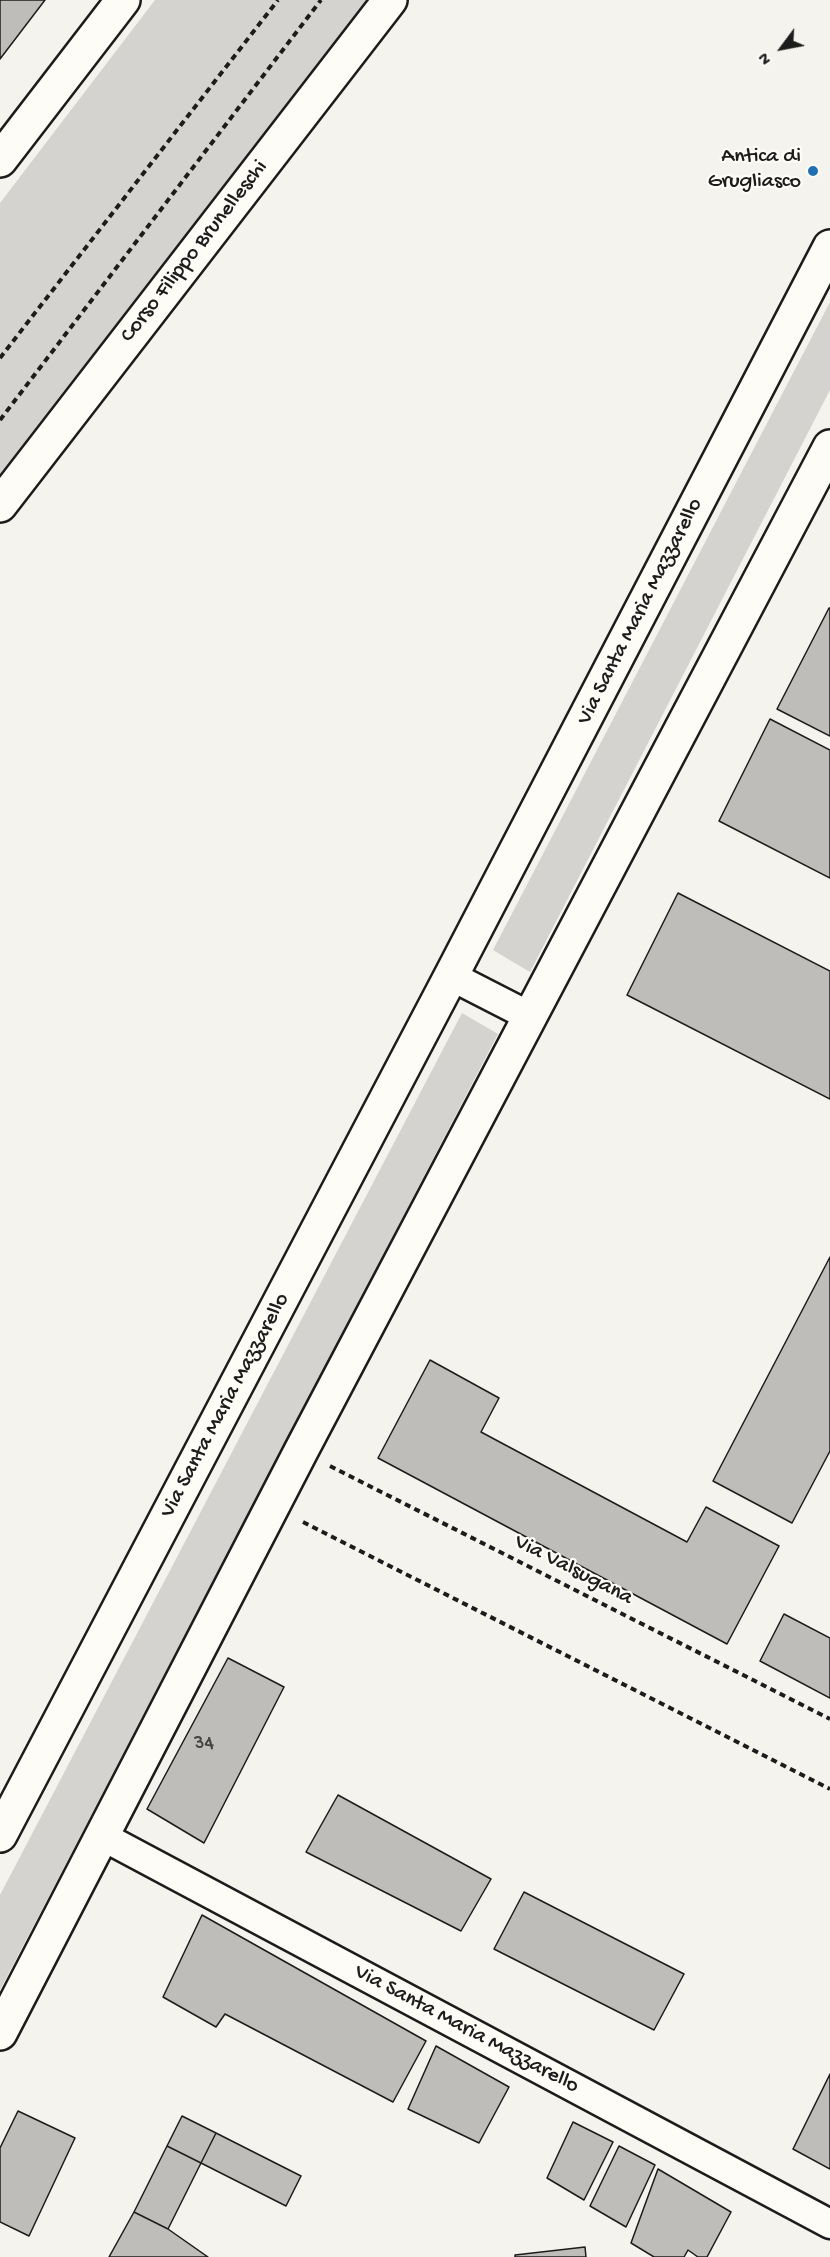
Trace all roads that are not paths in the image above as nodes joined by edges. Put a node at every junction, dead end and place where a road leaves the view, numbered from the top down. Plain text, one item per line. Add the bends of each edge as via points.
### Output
1 (123, 0) edge
2 (390, 0) edge
3 (0, 160) edge
4 (830, 247) edge
5 (830, 447) edge
6 (0, 505) edge
7 (451, 976) junction
8 (531, 1017) junction
9 (0, 1835) edge
10 (102, 1836) junction
11 (0, 2033) edge
12 (830, 2224) edge

1 - 3 main road
2 - 6 main road, Corso Filippo Brunelleschi
4 - 7 main road, Via Santa Maria Mazzarello
5 - 8 main road
7 - 8 street
7 - 9 main road, Via Santa Maria Mazzarello
8 - 10 main road
10 - 11 main road
10 - 12 street, Via Santa Maria Mazzarello

